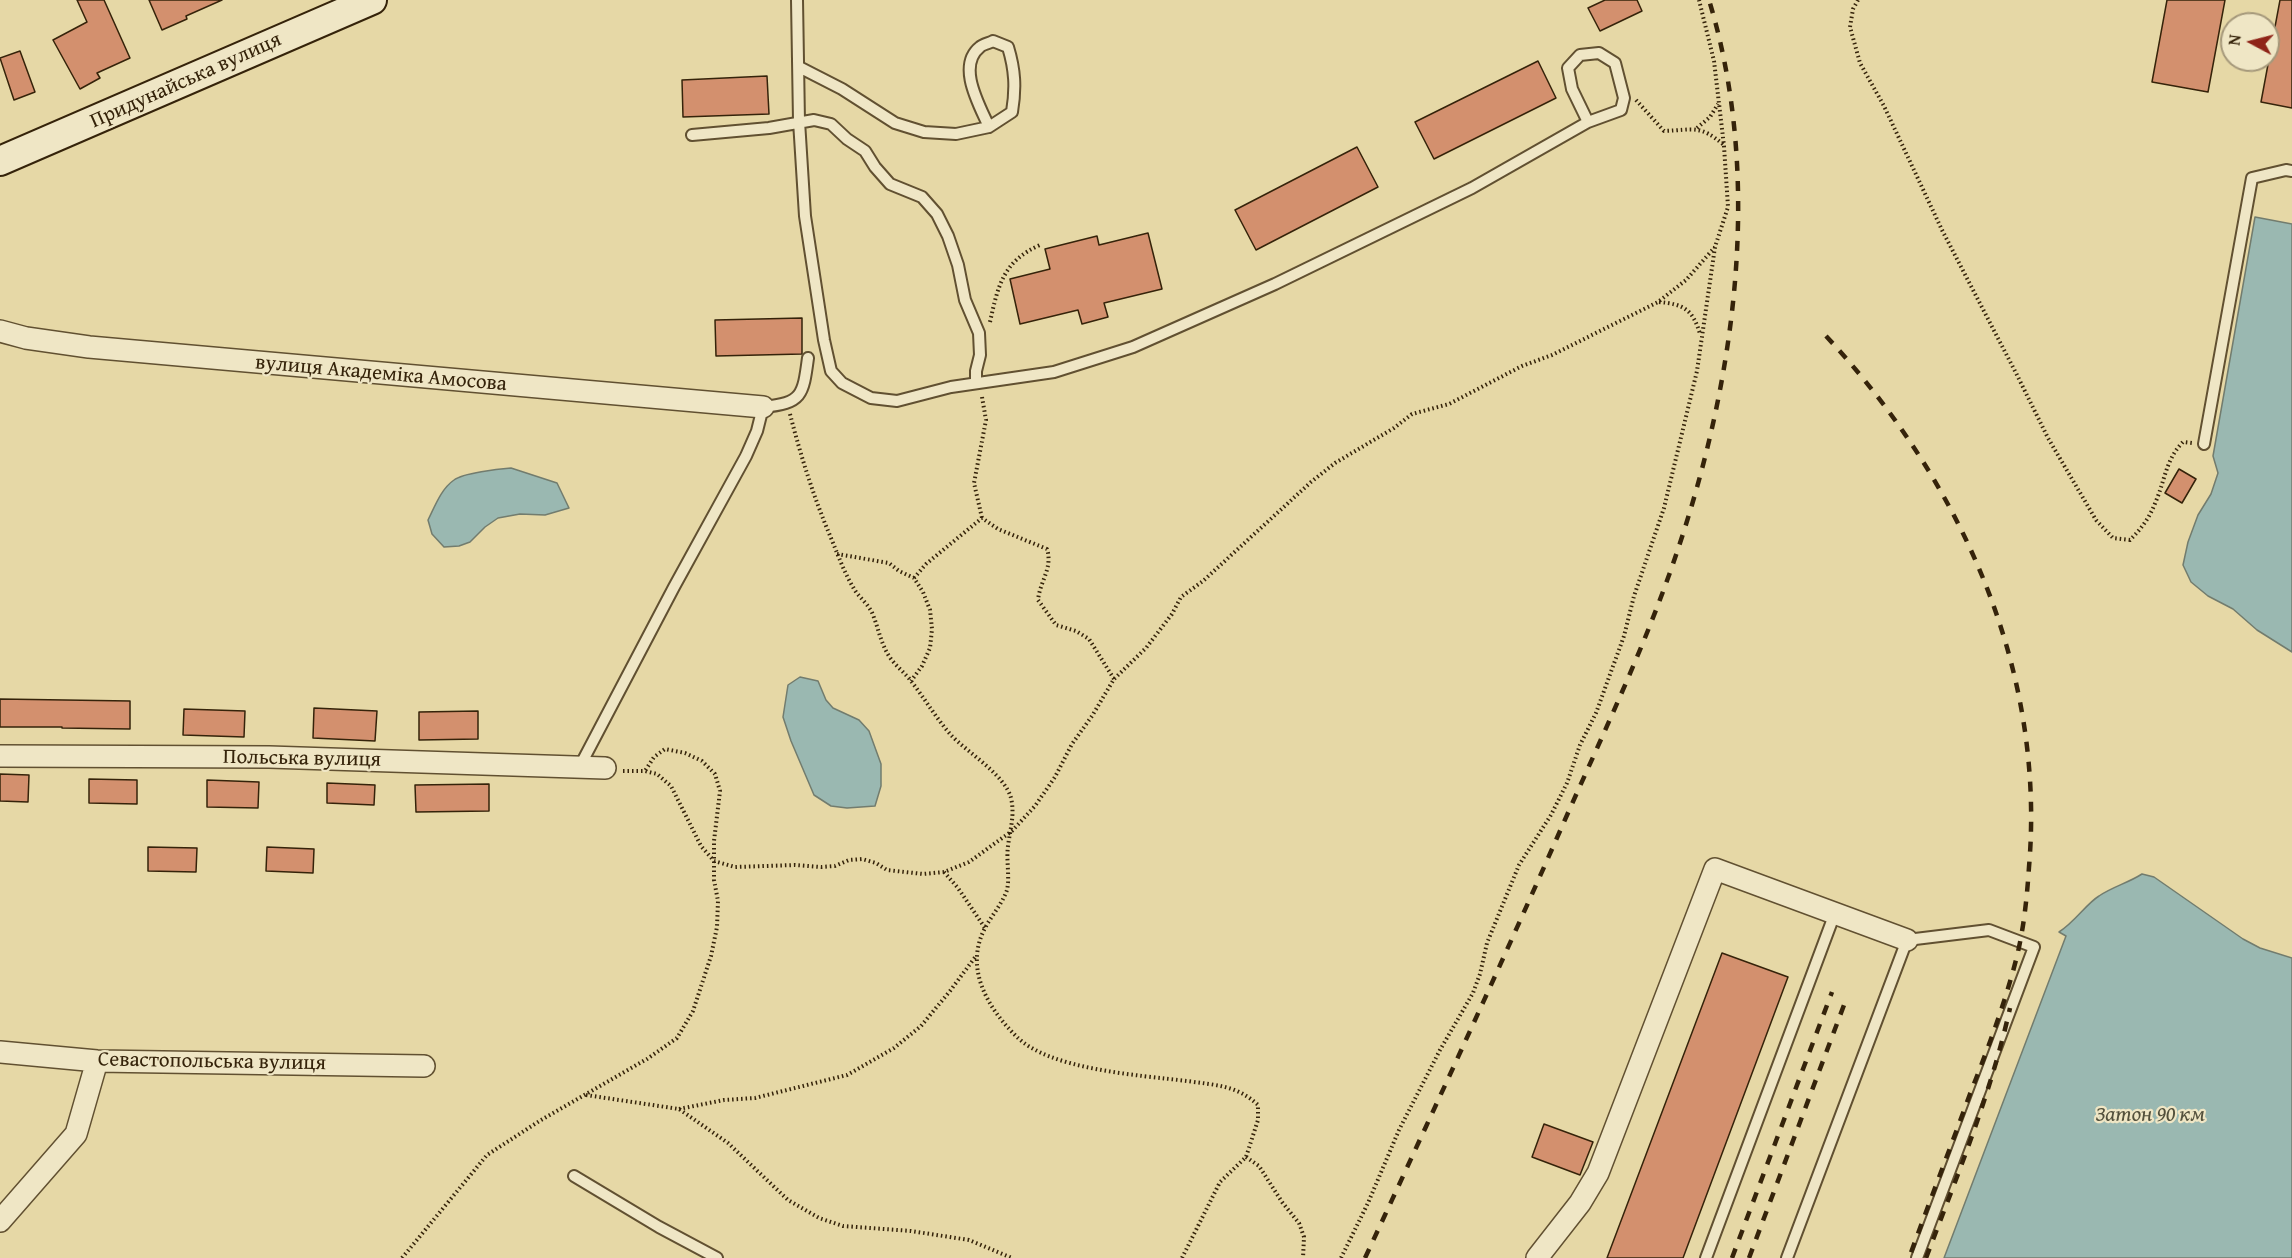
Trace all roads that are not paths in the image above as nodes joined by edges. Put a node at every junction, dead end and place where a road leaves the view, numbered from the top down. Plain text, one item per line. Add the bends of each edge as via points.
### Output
1 (372, 0) edge
2 (797, 0) edge
3 (799, 67) junction
4 (799, 121) junction
5 (1588, 122) junction
6 (989, 127) junction
7 (692, 135) dead end
8 (0, 162) edge
9 (2292, 171) edge
10 (0, 331) edge
11 (808, 358) dead end
12 (976, 382) junction
13 (763, 407) junction
14 (2204, 444) road end
15 (0, 756) edge
16 (580, 766) junction
17 (604, 768) road end
18 (1835, 913) junction
19 (1907, 940) junction
20 (0, 1052) edge
21 (97, 1061) junction
22 (423, 1066) dead end
23 (574, 1176) dead end
24 (0, 1221) edge
25 (717, 1258) edge
26 (1538, 1258) edge
27 (1706, 1258) edge
28 (1787, 1258) edge
29 (1917, 1258) edge

1 - 8 main road, Придунайська вулиця
2 - 3 lane
3 - 4 lane
3 - 6 lane via 895,123 924,132 956,134
4 - 7 lane via 770,128
4 - 12 lane via 831,124 865,151 890,184 922,197 937,214 979,333
4 - 12 lane via 805,216 831,371 842,383 871,398 897,401
5 - 5 lane via 1621,110 1624,98 1615,63 1599,53 1580,55 1568,68 1572,89
5 - 12 lane via 1472,188 1275,284 1134,347 1054,372
6 - 6 lane via 1012,112 1016,90 1008,46 993,41 980,46 970,60 970,77
9 - 14 lane via 2252,178
10 - 13 street, вулиця Академіка Амосова via 89,347
11 - 13 lane via 799,396 788,404
13 - 16 lane via 746,456
15 - 16 street, Польська вулиця via 269,757
16 - 17 street, Польська вулиця
18 - 19 street
18 - 26 street via 1715,869 1598,1173
18 - 27 lane
19 - 28 lane
19 - 29 lane via 1989,930 2034,947
20 - 21 street, Севастопольська вулиця
21 - 22 street, Севастопольська вулиця
21 - 24 street via 75,1134
23 - 25 lane

